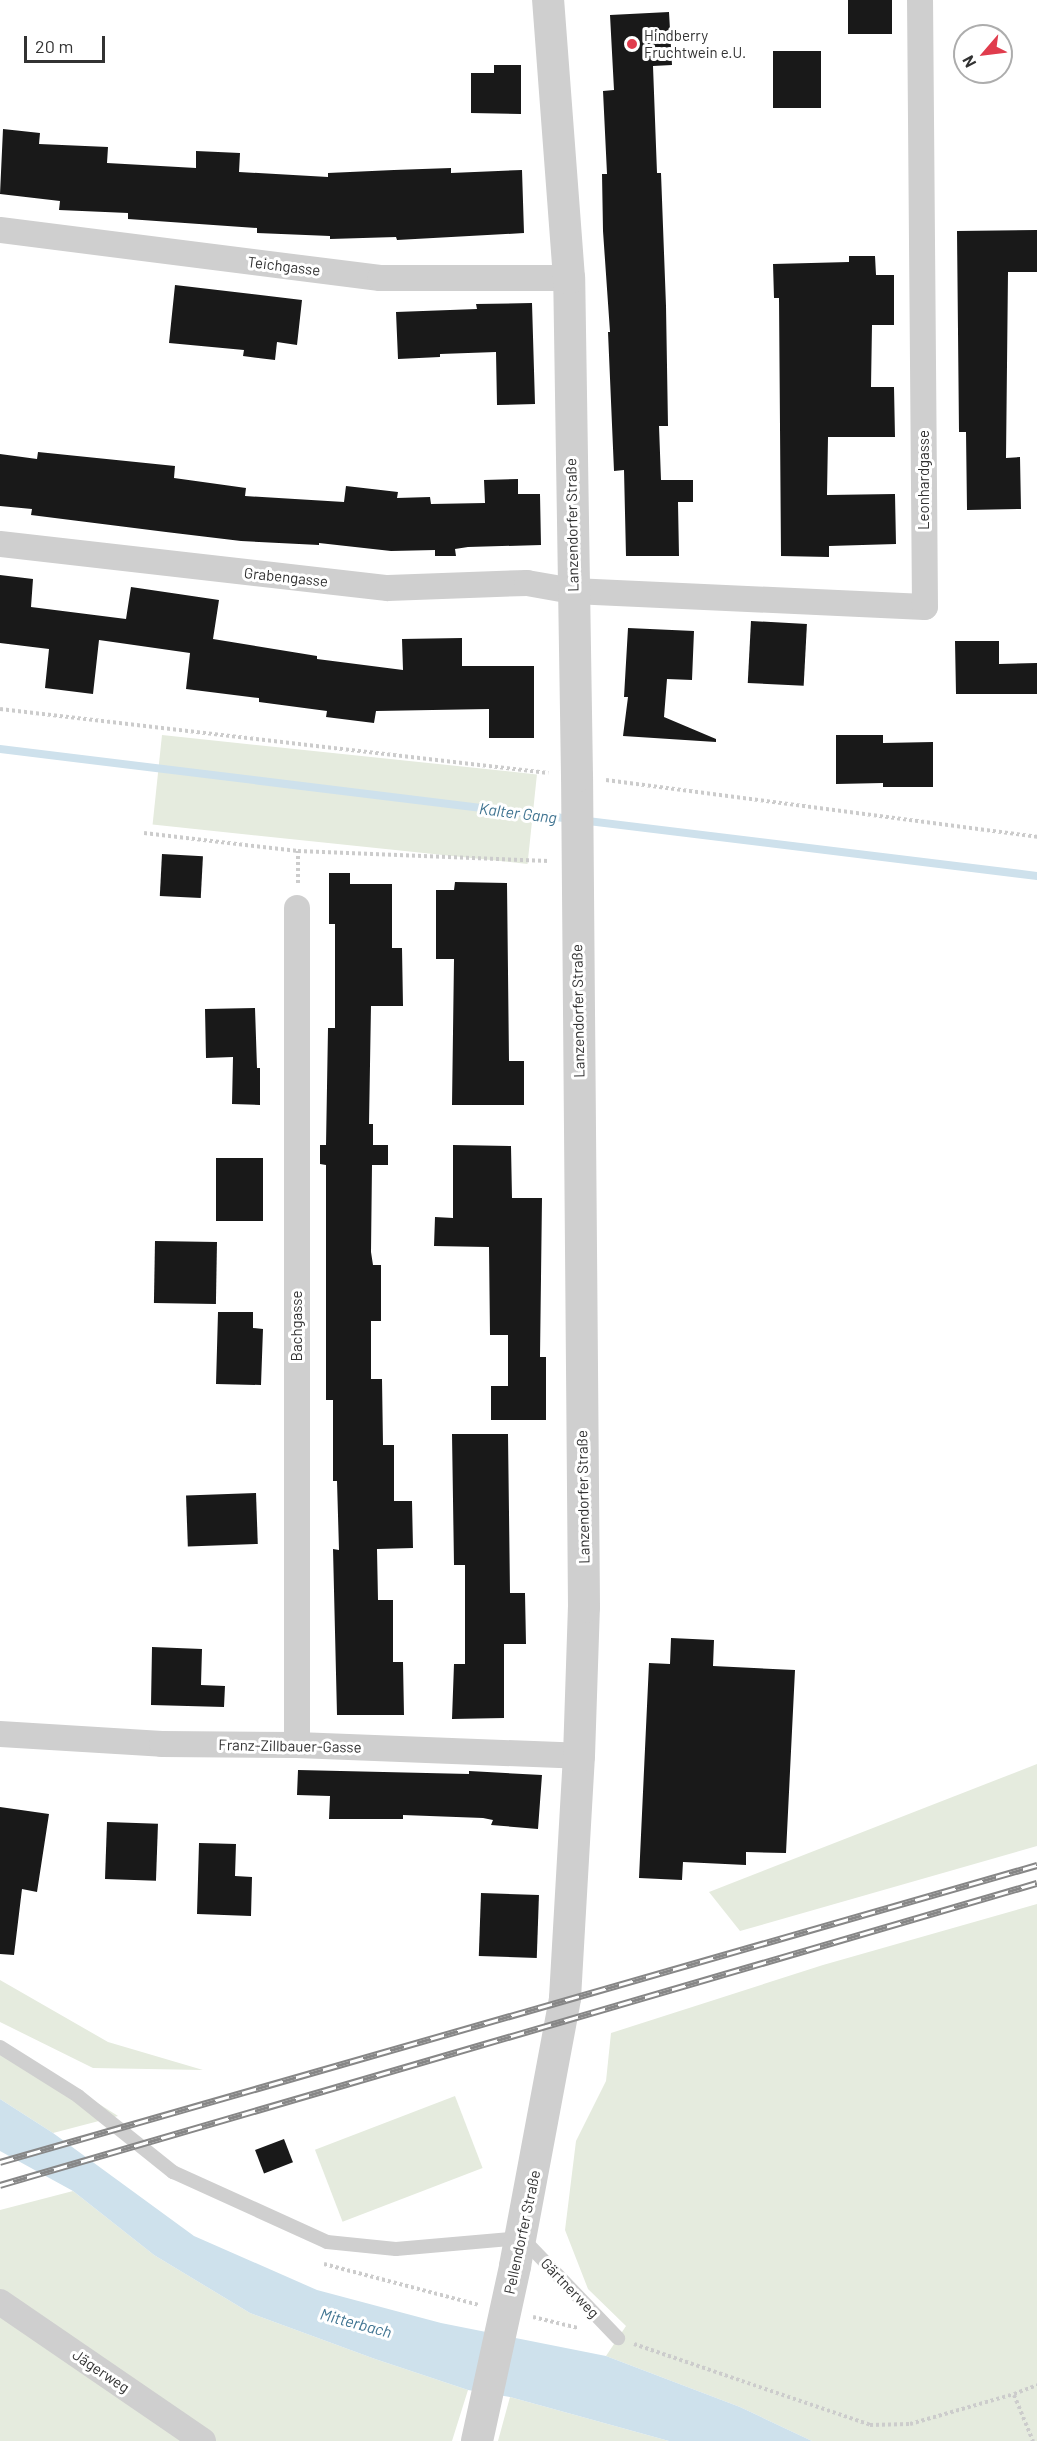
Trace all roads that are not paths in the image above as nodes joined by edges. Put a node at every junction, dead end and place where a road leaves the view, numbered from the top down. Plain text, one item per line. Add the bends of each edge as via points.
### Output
1 (548, 0) edge
2 (920, 0) edge
3 (0, 230) edge
4 (568, 278) junction
5 (0, 544) edge
6 (573, 591) junction
7 (297, 908) road end
8 (0, 1734) edge
9 (297, 1745) junction
10 (579, 1756) junction
11 (562, 2021) joint
12 (0, 2047) edge
13 (519, 2252) junction
14 (0, 2302) edge
15 (618, 2338) road end
16 (203, 2441) edge
17 (477, 2441) edge

1 - 4 street, Lanzendorfer Straße
2 - 6 street, Leonhardgasse via 925,607
3 - 4 street, Teichgasse via 380,278
4 - 6 street, Lanzendorfer Straße
5 - 6 street, Grabengasse via 388,588 527,583
6 - 10 street, Lanzendorfer Straße via 584,1607
7 - 9 street, Bachgasse
8 - 9 street, Franz-Zillbauer-Gasse via 162,1744
9 - 10 street, Franz-Zillbauer-Gasse
10 - 11 street, Lanzendorfer Straße
11 - 13 street, Pellendorfer Straße
12 - 13 lane via 78,2096 173,2172 327,2242 396,2249
13 - 15 lane, Gärtnerweg
13 - 17 street, Pellendorfer Straße, bridge
14 - 16 street, Jägerweg

